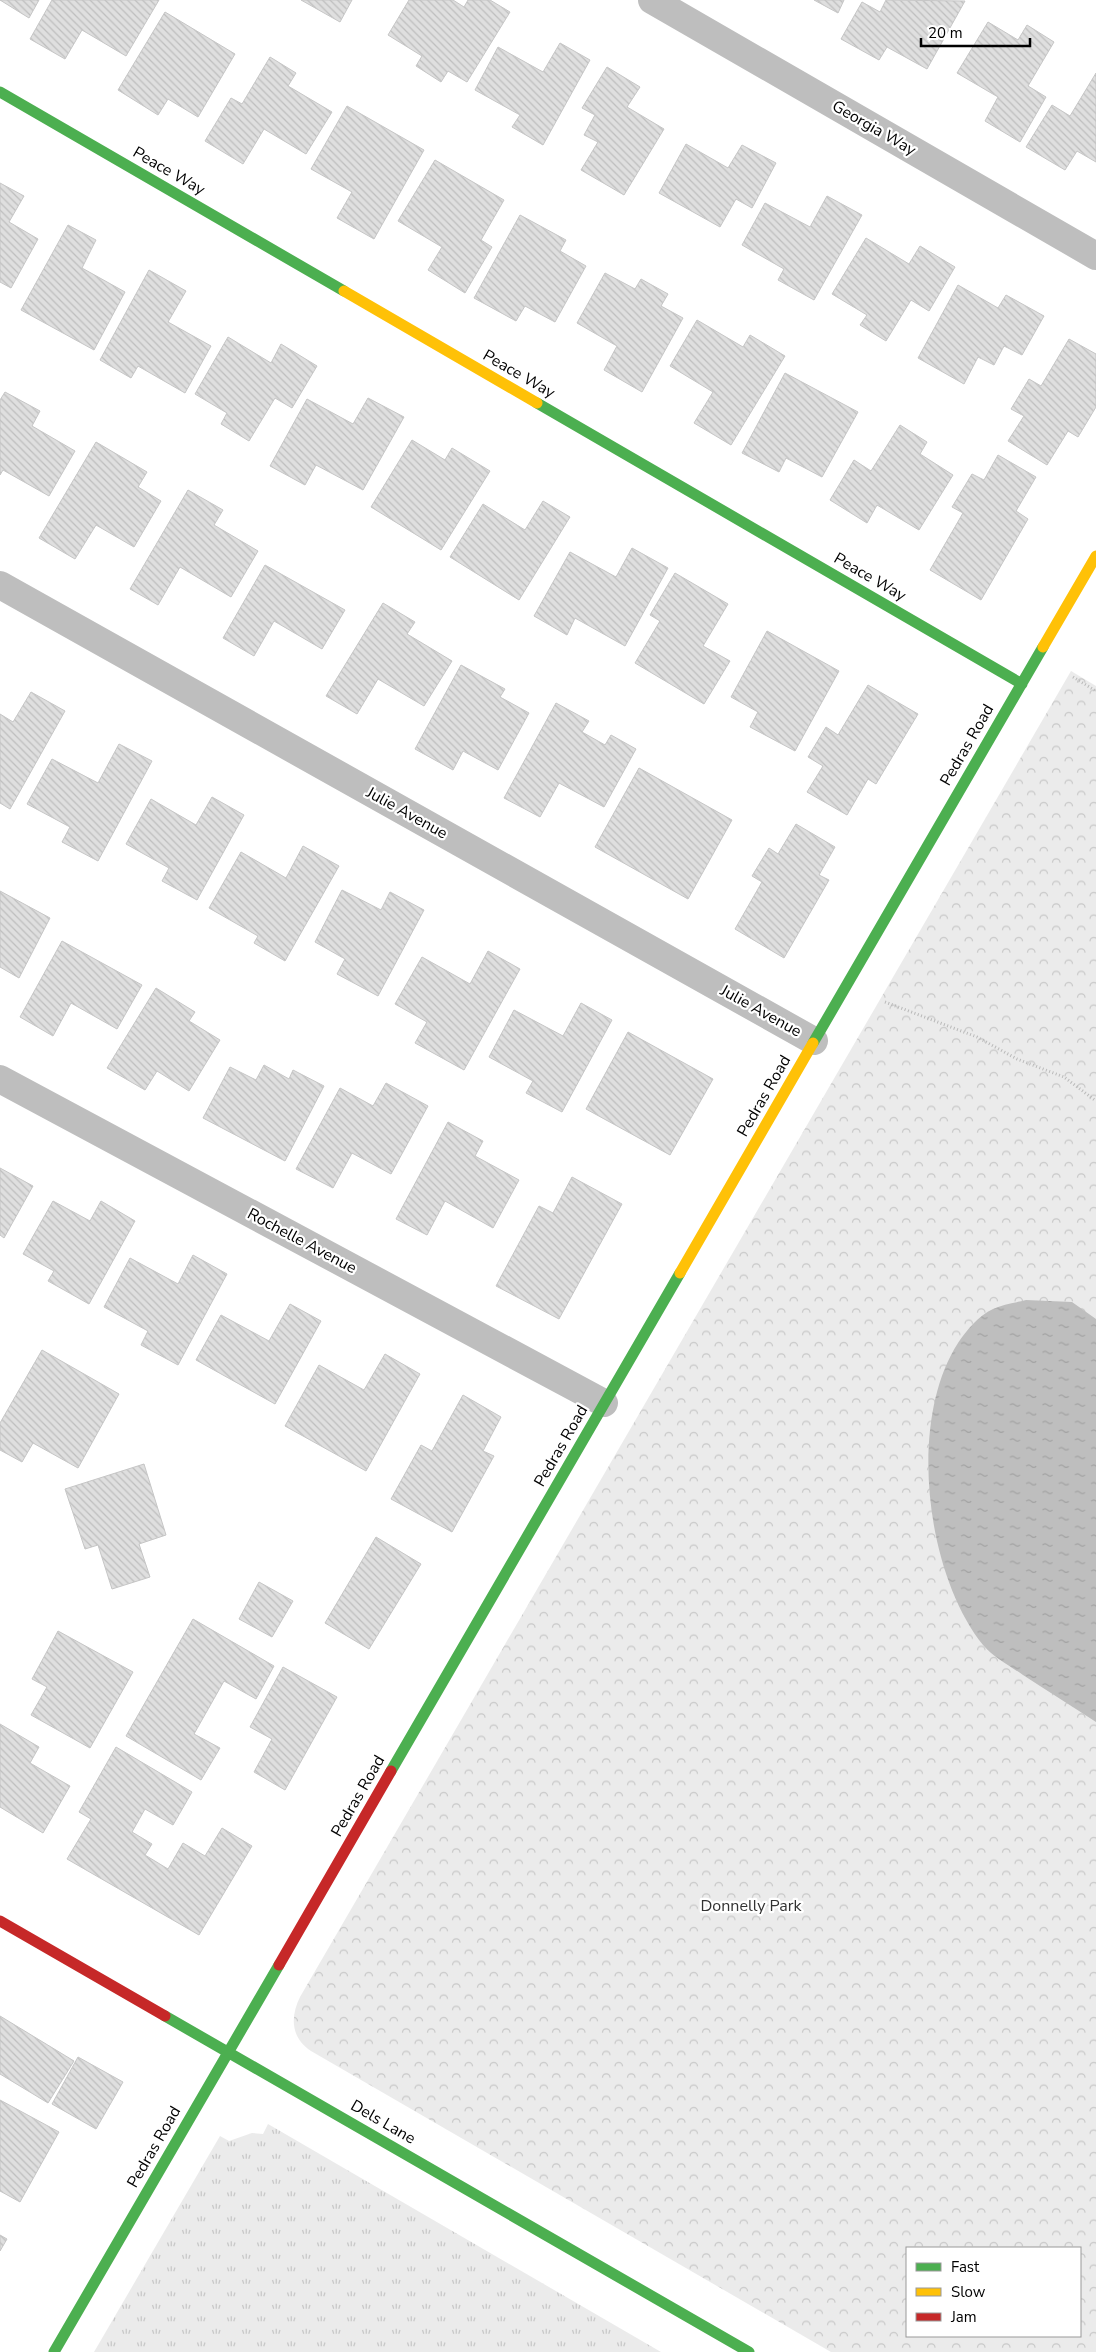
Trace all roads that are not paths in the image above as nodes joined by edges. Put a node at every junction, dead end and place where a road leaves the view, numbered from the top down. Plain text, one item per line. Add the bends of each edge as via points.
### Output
1 (652, 0) edge
2 (0, 92) edge
3 (1096, 256) edge
4 (1096, 556) edge
5 (0, 585) edge
6 (1022, 684) junction
7 (814, 1041) junction
8 (0, 1079) edge
9 (604, 1403) junction
10 (0, 1921) edge
11 (228, 2052) junction
12 (54, 2352) edge
13 (749, 2352) edge

1 - 3 street, Georgia Way
2 - 6 street, Peace Way
4 - 6 street, Pedras Road
5 - 7 street, Julie Avenue
6 - 7 street, Pedras Road
7 - 9 street, Pedras Road
8 - 9 street, Rochelle Avenue
9 - 11 street, Pedras Road
10 - 11 street, Dels Lane
11 - 12 street, Pedras Road
11 - 13 street, Dels Lane

